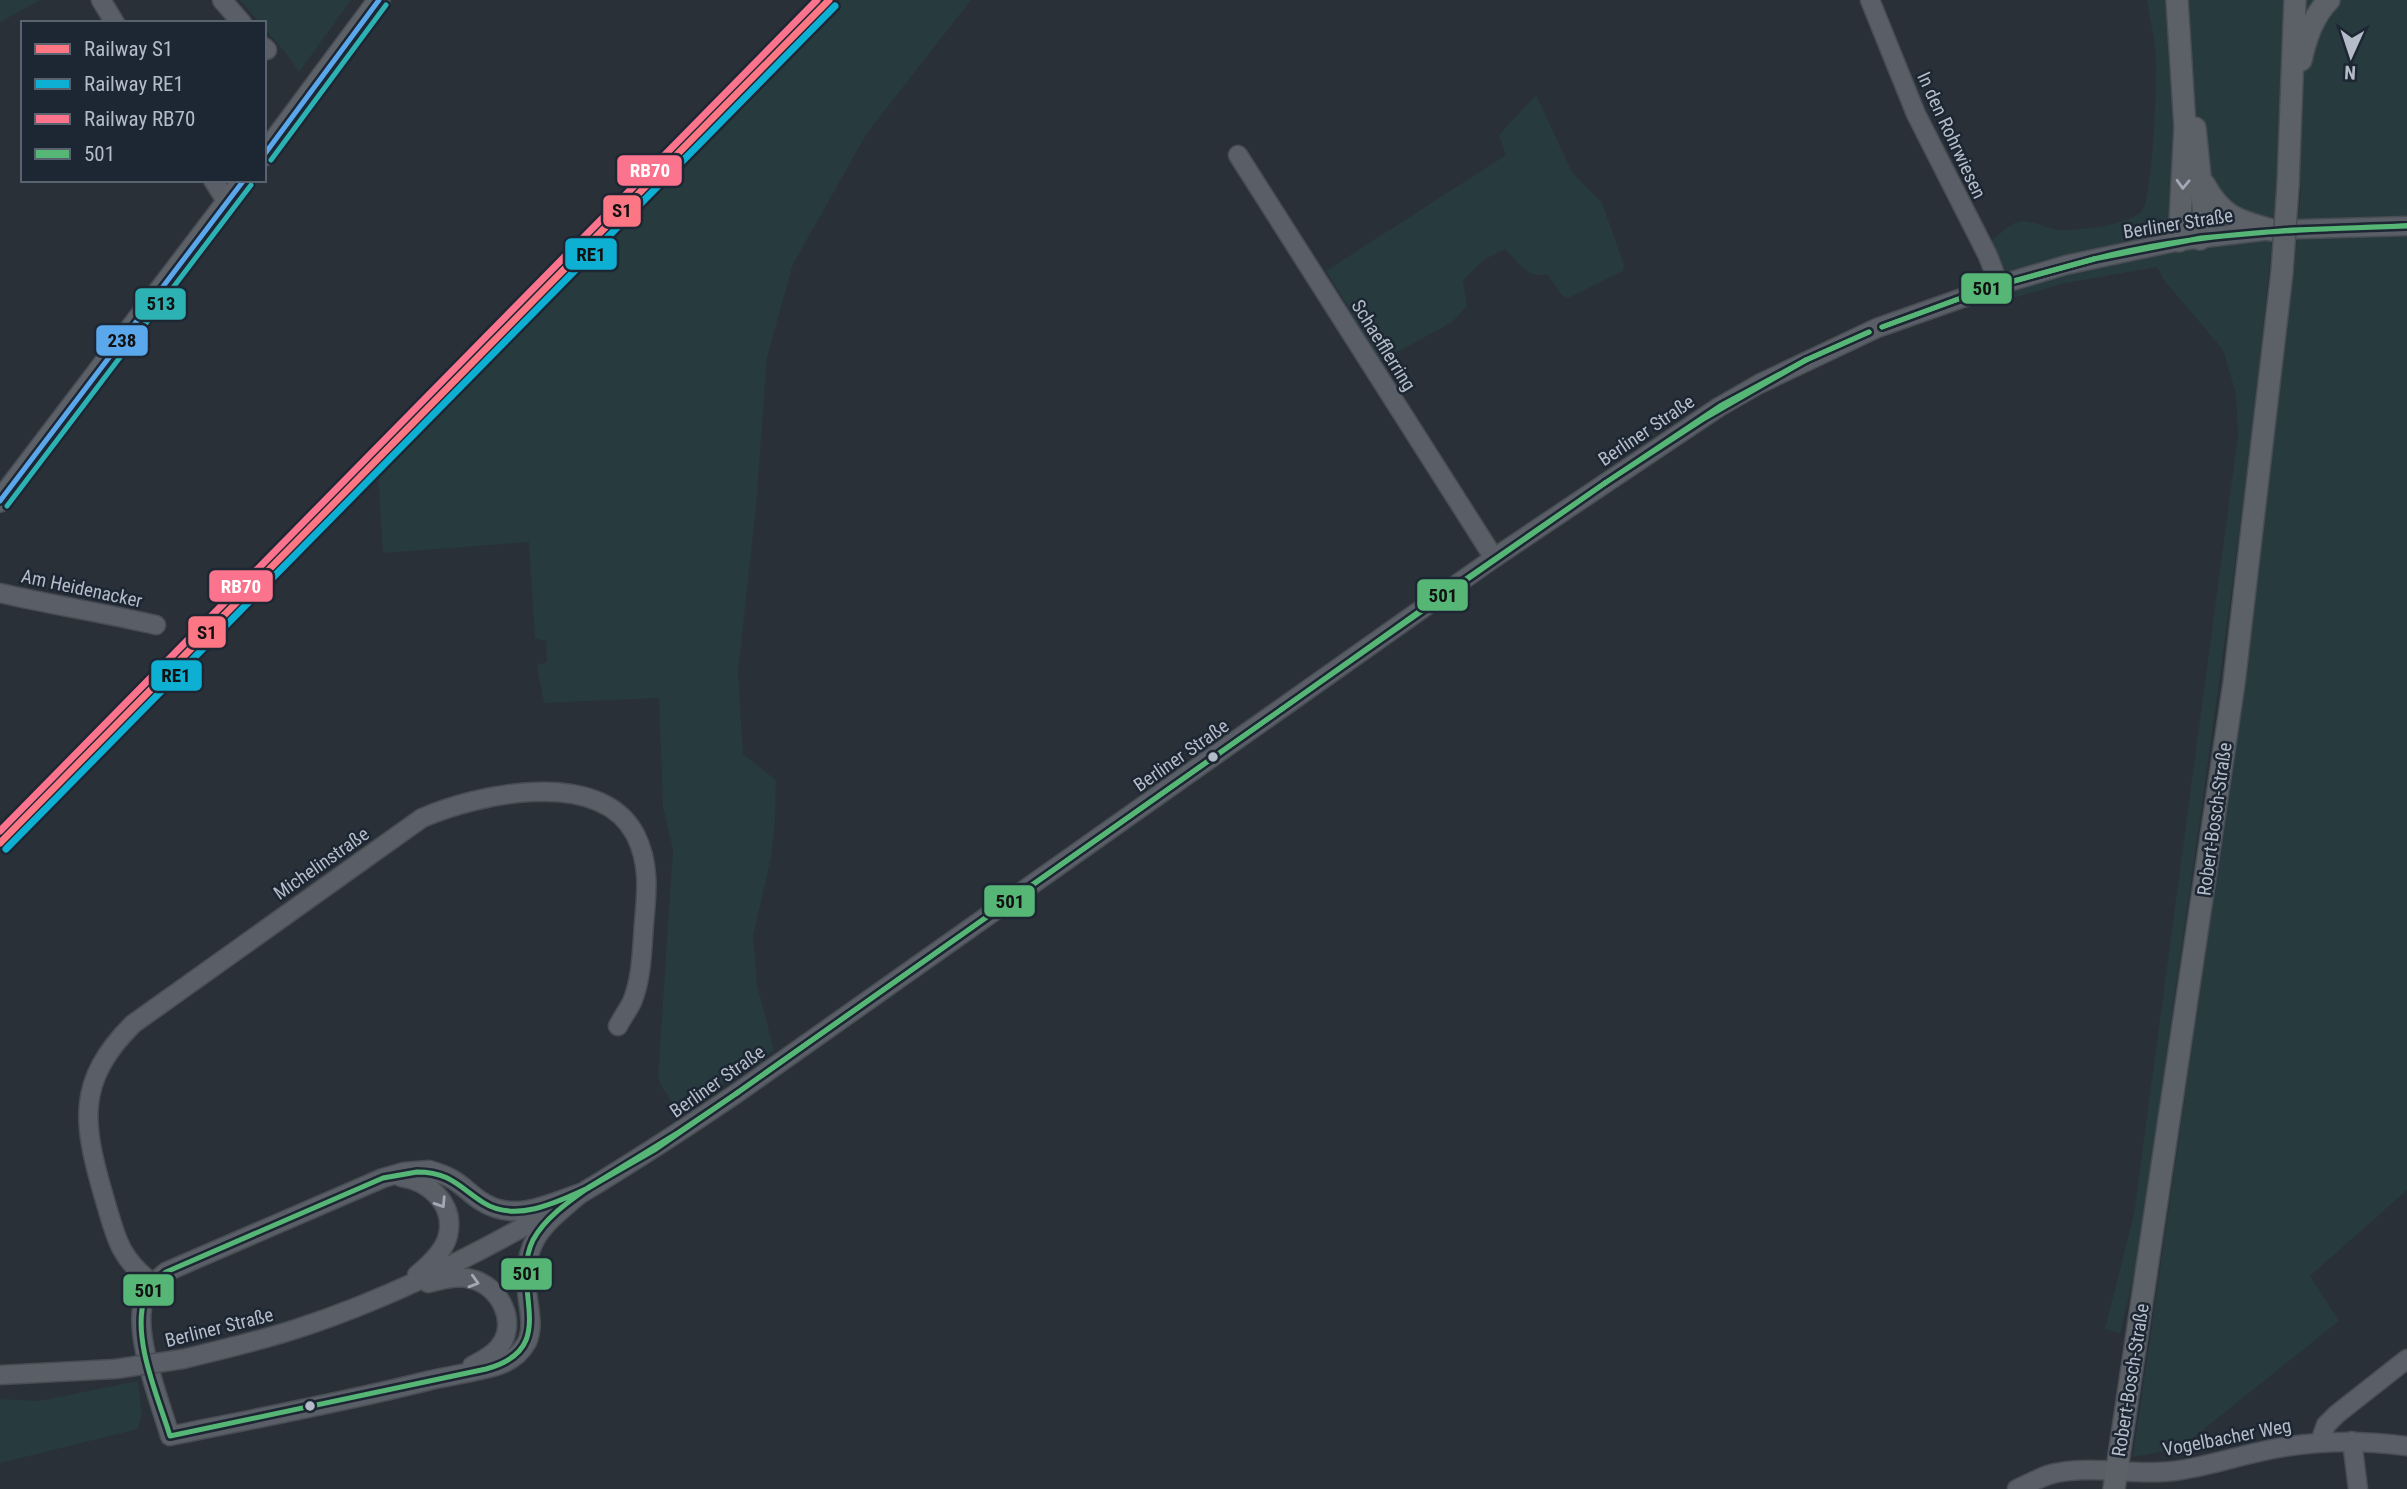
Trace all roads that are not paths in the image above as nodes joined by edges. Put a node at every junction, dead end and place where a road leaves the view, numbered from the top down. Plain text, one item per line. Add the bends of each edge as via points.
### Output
1 (100, 0) edge
2 (222, 0) edge
3 (379, 0) edge
4 (1870, 0) edge
5 (2177, 0) edge
6 (2185, 0) edge
7 (2293, 0) edge
8 (2305, 0) edge
9 (2329, 0) edge
10 (114, 21) edge
11 (241, 21) edge
12 (2296, 93) junction
13 (2290, 146) junction
14 (266, 152) edge
15 (1238, 155) dead end
16 (2201, 178) junction
17 (214, 182) edge
18 (242, 182) edge
19 (227, 202) junction
20 (2407, 226) edge
21 (2271, 230) junction
22 (2189, 240) junction
23 (1999, 285) junction
24 (0, 501) edge
25 (1493, 558) junction
26 (0, 593) edge
27 (156, 625) dead end
28 (618, 1026) dead end
29 (383, 1178) junction
30 (581, 1193) junction
31 (152, 1283) junction
32 (384, 1296) junction
33 (2407, 1359) edge
34 (459, 1373) junction
35 (0, 1375) edge
36 (2352, 1441) junction
37 (2320, 1442) junction
38 (2407, 1446) edge
39 (2115, 1479) edge
40 (2017, 1489) edge
41 (2358, 1489) edge

1 - 10 street
2 - 11 street
3 - 14 main road
4 - 23 street, In den Rohrwiesen via 1916,114
5 -> 22 main road
6 - 16 main road
7 - 13 main road, Robert-Bosch-Straße
8 - 12 main road, Robert-Bosch-Straße
9 - 12 main road via 2308,35
12 - 13 main road, Robert-Bosch-Straße
13 - 39 main road, Robert-Bosch-Straße, bridge via 2282,272 2234,683
15 - 25 street, Schaefflerring
16 - 21 main road via 2214,202 2227,213
16 - 22 main road via 2204,215
17 - 19 street
18 - 19 main road
19 - 24 main road
20 - 21 street, Berliner Straße
21 - 22 street, Berliner Straße
22 - 23 street, Berliner Straße via 2066,265
23 - 25 street, Berliner Straße via 1877,328 1759,384
25 - 30 street, Berliner Straße via 737,1093
26 - 27 street, Am Heidenacker
28 - 31 street, Michelinstraße via 638,982 647,886 642,850 626,822 592,800 544,792 495,795 422,818 132,1024 102,1062 88,1108 92,1155 118,1244 134,1269
29 - 30 street via 429,1170 450,1177 497,1210 510,1212 525,1212
29 - 31 street via 174,1269
29 -> 32 street via 420,1182 445,1204 449,1218 448,1236 440,1252 420,1273
30 - 32 street, Berliner Straße
30 - 34 street via 537,1234 532,1245 526,1280 530,1326 519,1354 500,1364
31 - 34 street via 144,1298 141,1331 170,1436
32 -> 34 street via 454,1277 472,1279 498,1296 505,1315 505,1336 485,1359
32 - 35 street, Berliner Straße, bridge via 298,1329 183,1359 115,1369
33 - 37 street via 2337,1414 2326,1425
36 - 37 street, Vogelbacher Weg
36 - 38 street, Vogelbacher Weg
36 - 41 street
37 - 39 street, Vogelbacher Weg via 2177,1470 2132,1472
39 - 40 street, Vogelbacher Weg via 2080,1470 2053,1473

